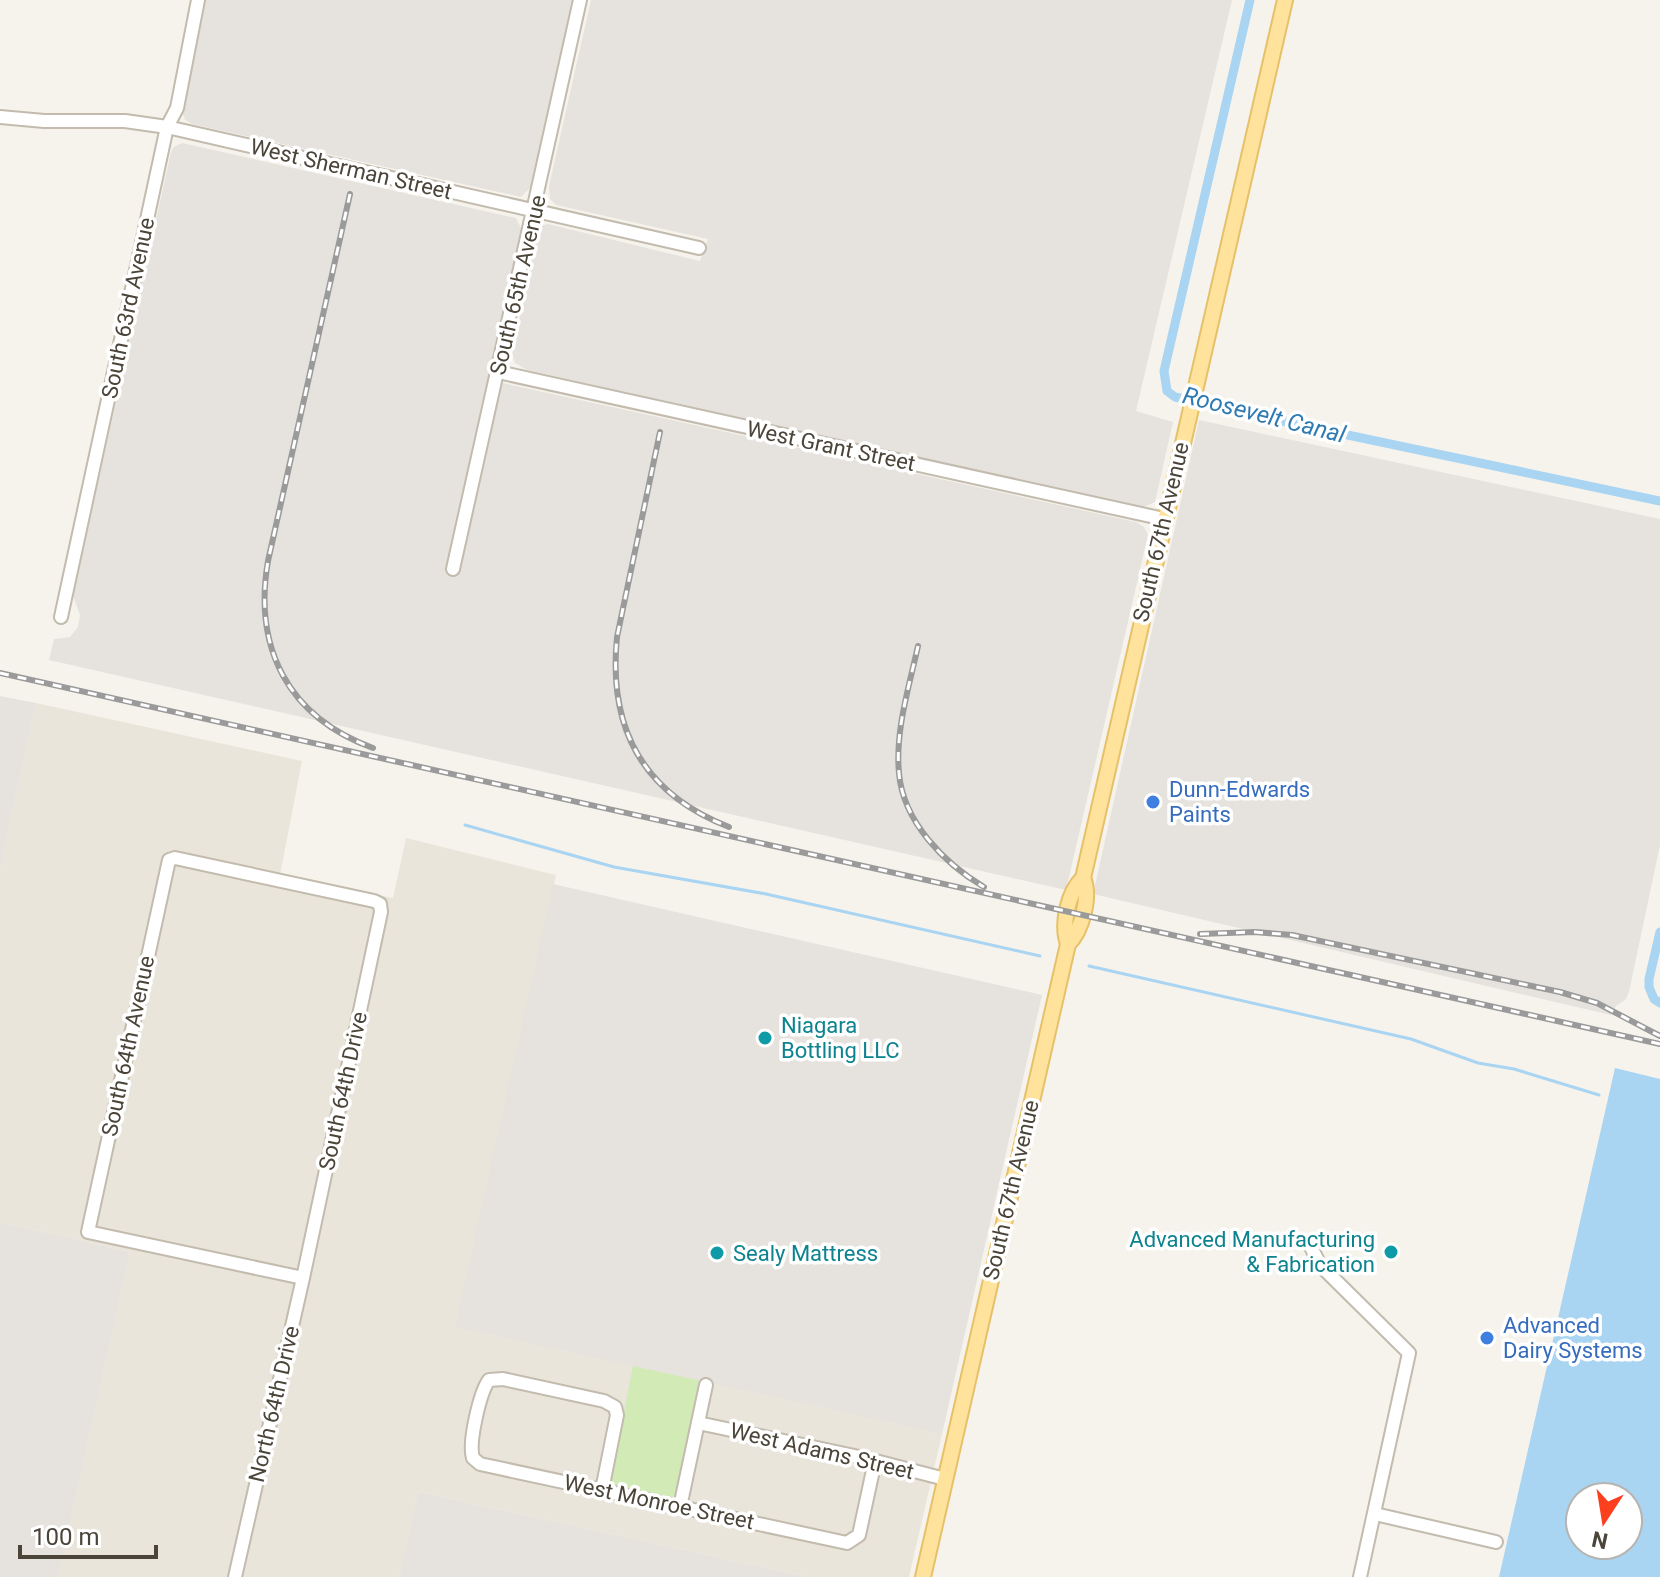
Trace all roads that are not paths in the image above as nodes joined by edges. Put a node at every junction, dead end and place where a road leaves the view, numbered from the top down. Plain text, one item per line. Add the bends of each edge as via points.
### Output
1 (198, 0) edge
2 (580, 0) edge
3 (1285, 0) edge
4 (0, 117) edge
5 (167, 127) junction
6 (535, 210) junction
7 (699, 248) dead end
8 (498, 372) junction
9 (1164, 519) junction
10 (453, 569) dead end
11 (61, 617) dead end
12 (380, 904) joint
13 (1310, 1245) dead end
14 (303, 1278) junction
15 (706, 1385) dead end
16 (698, 1423) junction
17 (875, 1461) junction
18 (945, 1479) junction
19 (602, 1490) junction
20 (680, 1507) junction
21 (1375, 1514) junction
22 (1496, 1542) dead end
23 (235, 1577) edge
24 (923, 1577) edge
25 (1360, 1577) edge

1 - 5 street, South 63rd Avenue via 177,108
2 - 6 street, South 65th Avenue
3 - 9 main road, South 67th Avenue
4 - 5 street, West Sherman Street
5 - 6 street, West Sherman Street
5 - 11 street, South 63rd Avenue
6 - 7 street, West Sherman Street
6 - 8 street, South 65th Avenue
8 - 9 street, West Grant Street
8 - 10 street, South 65th Avenue
9 - 18 main road, South 67th Avenue via 1083,878 1088,889 1077,936 1068,944
12 - 14 street, South 64th Drive
12 - 14 street, South 64th Avenue via 169,860 88,1232
13 - 21 street via 1320,1265 1409,1353
14 - 23 street, North 64th Drive
15 - 16 street
16 - 17 street, West Adams Street
16 - 20 street
17 - 18 street, West Adams Street
17 - 20 street, West Monroe Street via 859,1535 847,1543
18 - 24 main road, South 67th Avenue
19 - 19 street, West Monroe Street via 615,1407 489,1380 482,1392 473,1458 480,1464
19 - 20 street, West Monroe Street
21 - 22 street
21 - 25 street

